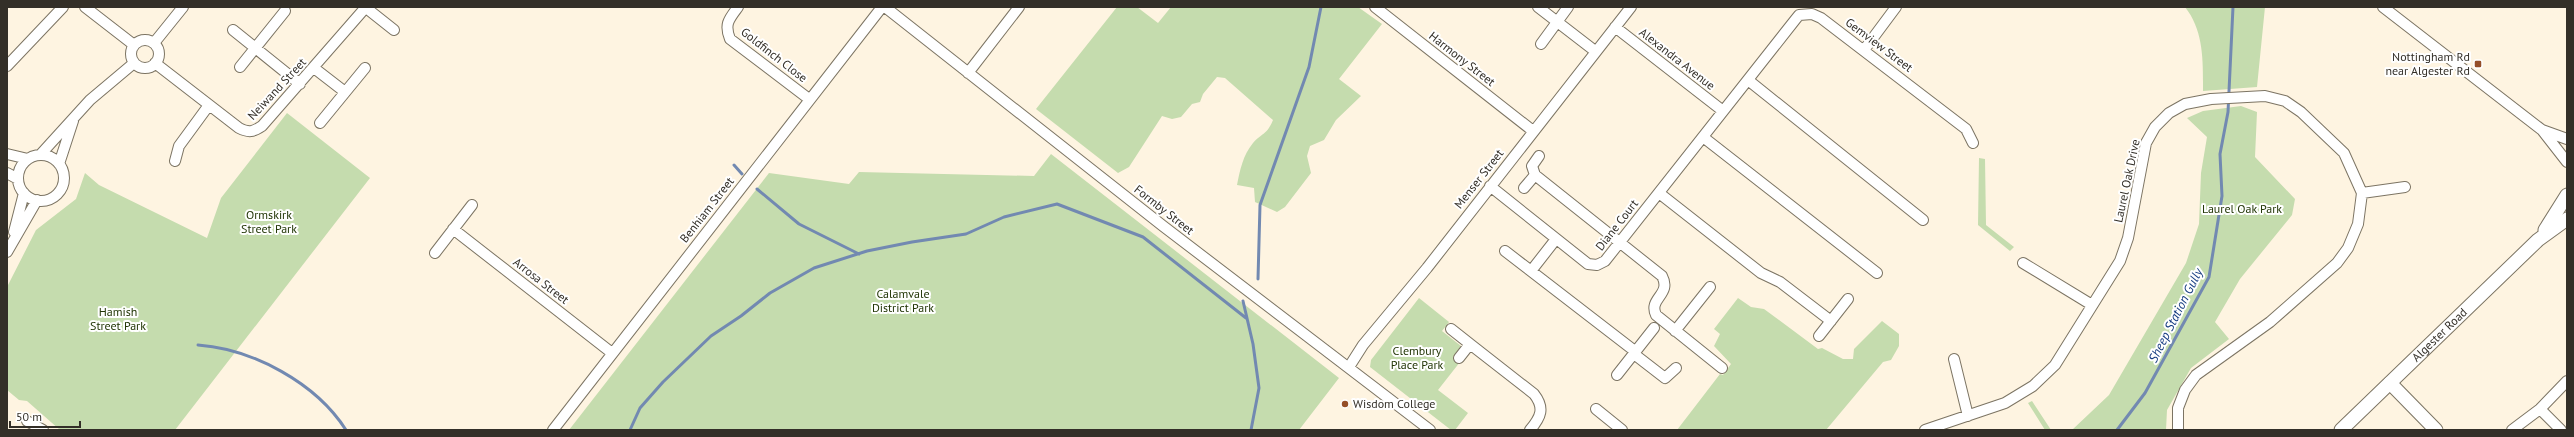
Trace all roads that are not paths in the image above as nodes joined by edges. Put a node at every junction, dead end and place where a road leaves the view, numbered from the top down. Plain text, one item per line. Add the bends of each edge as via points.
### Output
1 (63, 7) edge
2 (86, 7) edge
3 (183, 7) edge
4 (366, 7) edge
5 (737, 7) edge
6 (884, 7) edge
7 (1019, 7) edge
8 (1375, 7) edge
9 (1538, 7) edge
10 (1568, 7) edge
11 (1631, 7) edge
12 (1896, 7) edge
13 (2383, 7) edge
14 (285, 11) dead end
15 (1556, 22) junction
16 (1615, 27) junction
17 (233, 30) dead end
18 (394, 30) dead end
19 (154, 43) junction
20 (1541, 44) dead end
21 (134, 45) junction
22 (255, 48) junction
23 (1864, 50) junction
24 (1595, 51) junction
25 (134, 63) junction
26 (155, 63) junction
27 (7, 66) edge
28 (240, 67) dead end
29 (314, 68) junction
30 (364, 68) dead end
31 (968, 73) junction
32 (1748, 80) junction
33 (300, 84) junction
34 (345, 92) junction
35 (809, 99) junction
36 (209, 105) junction
37 (1723, 111) junction
38 (75, 117) junction
39 (320, 123) dead end
40 (2542, 130) junction
41 (1533, 131) junction
42 (1703, 137) junction
43 (2567, 139) edge
44 (1973, 143) dead end
45 (7, 154) edge
46 (40, 155) junction
47 (1539, 156) dead end
48 (28, 159) junction
49 (176, 161) dead end
50 (2567, 162) edge
51 (59, 164) junction
52 (7, 172) edge
53 (1535, 175) junction
54 (18, 179) junction
55 (1490, 186) junction
56 (2405, 187) dead end
57 (1524, 188) dead end
58 (24, 193) junction
59 (1659, 193) junction
60 (2362, 193) junction
61 (2567, 195) edge
62 (37, 200) junction
63 (472, 205) dead end
64 (2567, 219) edge
65 (1923, 220) dead end
66 (453, 229) junction
67 (1556, 239) junction
68 (2538, 240) junction
69 (1620, 242) junction
70 (9, 248) edge
71 (1504, 251) dead end
72 (435, 253) dead end
73 (2023, 263) dead end
74 (1531, 271) junction
75 (1877, 274) dead end
76 (1710, 287) dead end
77 (1848, 299) dead end
78 (2092, 305) junction
79 (1830, 321) junction
80 (1654, 328) dead end
81 (1451, 329) dead end
82 (1675, 331) junction
83 (1819, 336) dead end
84 (1470, 344) junction
85 (612, 353) junction
86 (1635, 353) junction
87 (1459, 358) dead end
88 (1954, 359) dead end
89 (1349, 367) junction
90 (1676, 368) dead end
91 (1722, 368) dead end
92 (1617, 376) dead end
93 (2567, 381) edge
94 (2390, 383) junction
95 (1596, 409) dead end
96 (2540, 409) junction
97 (1968, 416) junction
98 (27, 422) dead end
99 (44, 430) edge
100 (553, 430) edge
101 (1430, 430) edge
102 (1530, 430) edge
103 (1622, 430) edge
104 (1925, 430) edge
105 (2178, 430) edge
106 (2340, 430) edge
107 (2436, 430) edge
108 (2512, 430) edge
109 (2561, 430) edge

1 - 27 street
2 - 21 street
3 - 19 street
4 - 18 street
4 - 29 street, Neiwand Street
5 - 35 street, Goldfinch Close via 727,22 726,29 730,39
6 - 31 street, Formby Street
6 - 35 street, Benhiam Street
7 - 31 street
8 - 41 street, Harmony Street
9 - 15 street
10 - 15 street
11 - 16 street, Menser Street
12 - 23 street
13 - 40 street
14 - 22 street
15 - 20 street
15 - 24 street
16 - 24 street, Menser Street
16 - 37 street, Alexandra Avenue
17 - 22 street
19 - 21 street via 146,40
19 - 26 street via 158,51
21 - 25 street via 130,54
22 - 28 street
22 - 33 street
23 - 32 street, Gemview Street via 1821,18 1812,14 1799,15
23 - 44 street, Gemview Street via 1966,129
24 - 41 street, Menser Street
25 - 26 street via 142,68
25 - 38 street via 90,100
26 - 36 street, Neiwand Street
29 - 33 street, Neiwand Street
29 - 34 street
30 - 34 street
31 - 89 street, Formby Street via 1163,226
32 - 37 street, Gemview Street
32 - 65 street
33 - 36 street, Neiwand Street via 262,126 253,132 239,128
34 - 39 street
35 - 85 street, Benhiam Street
36 - 49 street via 179,146
37 - 42 street, Diane Court
38 - 46 street
38 - 51 street
40 - 43 street
40 - 50 street
41 - 55 street, Menser Street
42 - 59 street, Diane Court
42 - 75 street
45 - 48 street
46 - 48 street
46 - 51 street via 47,156
47 - 53 street via 1532,166
48 - 54 street via 19,171
51 - 62 street via 64,179 58,193 45,200
52 - 54 street
53 - 57 street
53 - 69 street
54 - 58 street
55 - 67 street, Diane Court
55 - 89 street, Menser Street via 1368,339
56 - 60 street
58 - 62 street
58 - 70 street
59 - 69 street, Diane Court
59 - 79 street via 1761,273 1780,282
60 - 78 street, Laurel Oak Drive via 2344,153 2301,112 2284,101 2265,96 2211,99 2185,104 2169,113 2155,127 2146,144 2128,238 2120,261
60 - 105 street via 2358,224 2348,248 2336,263 2270,322 2196,376 2185,390 2178,408
61 - 68 main road, Algester Road via 2558,213
62 - 70 street
63 - 66 street
64 - 68 main road, Algester Road
66 - 72 street
66 - 85 street, Arrosa Street
67 - 69 street, Diane Court via 1588,264 1597,265 1605,261
67 - 74 street
68 - 94 main road, Algester Road
69 - 82 street via 1662,276 1666,283 1665,289 1653,310
71 - 74 street
73 - 78 street
74 - 86 street
76 - 82 street
77 - 79 street
78 - 97 street, Laurel Oak Drive via 2055,365 2034,386 2005,403
79 - 83 street
80 - 86 street
81 - 84 street
82 - 91 street
84 - 87 street
84 - 102 street via 1534,394 1541,403 1541,413
85 - 100 street, Benhiam Street
86 - 90 street via 1665,378
86 - 92 street
88 - 97 street
89 - 101 street, Formby Street
93 - 96 street
94 - 106 main road, Algester Road
94 - 107 main road
95 - 103 street
96 - 108 street
96 - 109 street
97 - 104 street, Laurel Oak Drive
98 - 99 street

